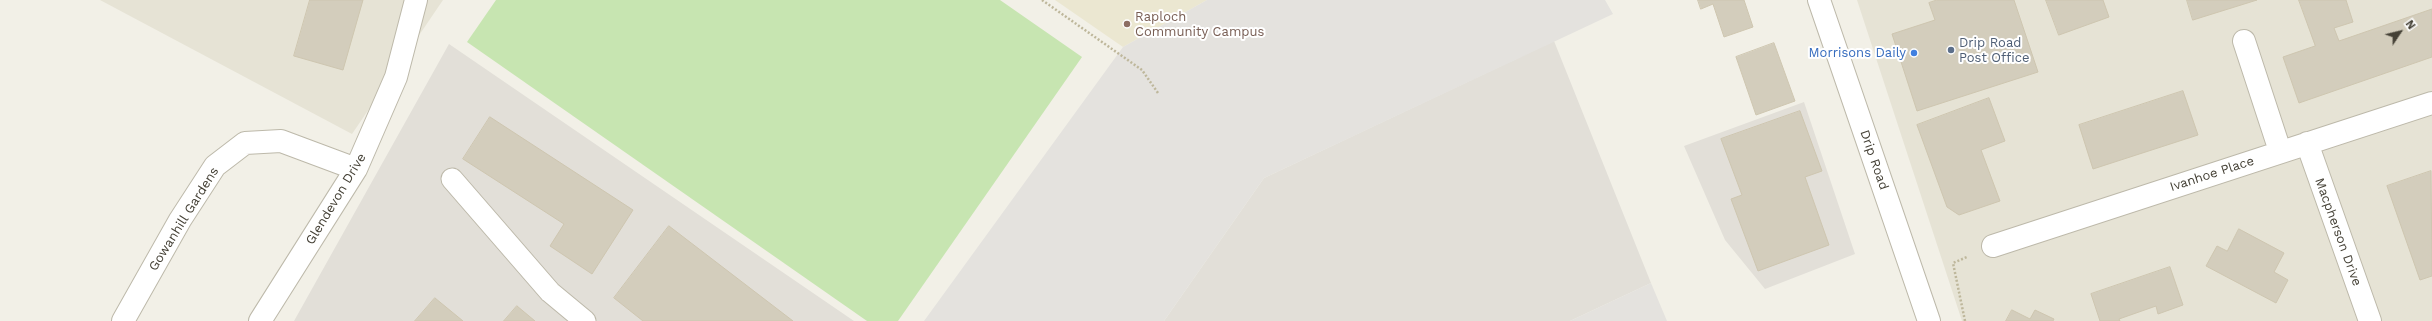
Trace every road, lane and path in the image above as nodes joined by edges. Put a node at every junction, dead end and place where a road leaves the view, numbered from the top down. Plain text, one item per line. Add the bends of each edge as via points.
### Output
1 (416, 0) edge
2 (1042, 0) edge
3 (1819, 0) edge
4 (2244, 41) dead end
5 (1158, 93) dead end
6 (2432, 103) edge
7 (2307, 143) junction
8 (2280, 151) junction
9 (356, 169) junction
10 (452, 180) dead end
11 (1993, 246) joint
12 (123, 321) edge
13 (260, 321) edge
14 (585, 321) edge
15 (1929, 321) edge
16 (1965, 321) edge
17 (2370, 321) edge

1 - 9 street, Glendevon Drive via 396,78
2 - 5 path via 1142,70
3 - 15 street, Drip Road
4 - 8 street
6 - 7 street, Ivanhoe Place
7 - 8 street, Ivanhoe Place
7 - 17 street, Macpherson Drive
8 - 11 street, Ivanhoe Place
9 - 12 street, Gowanhill Gardens via 281,141 245,143 216,166 180,220
9 - 13 street, Glendevon Drive
10 - 14 lane via 550,292
11 - 16 path via 1953,263

